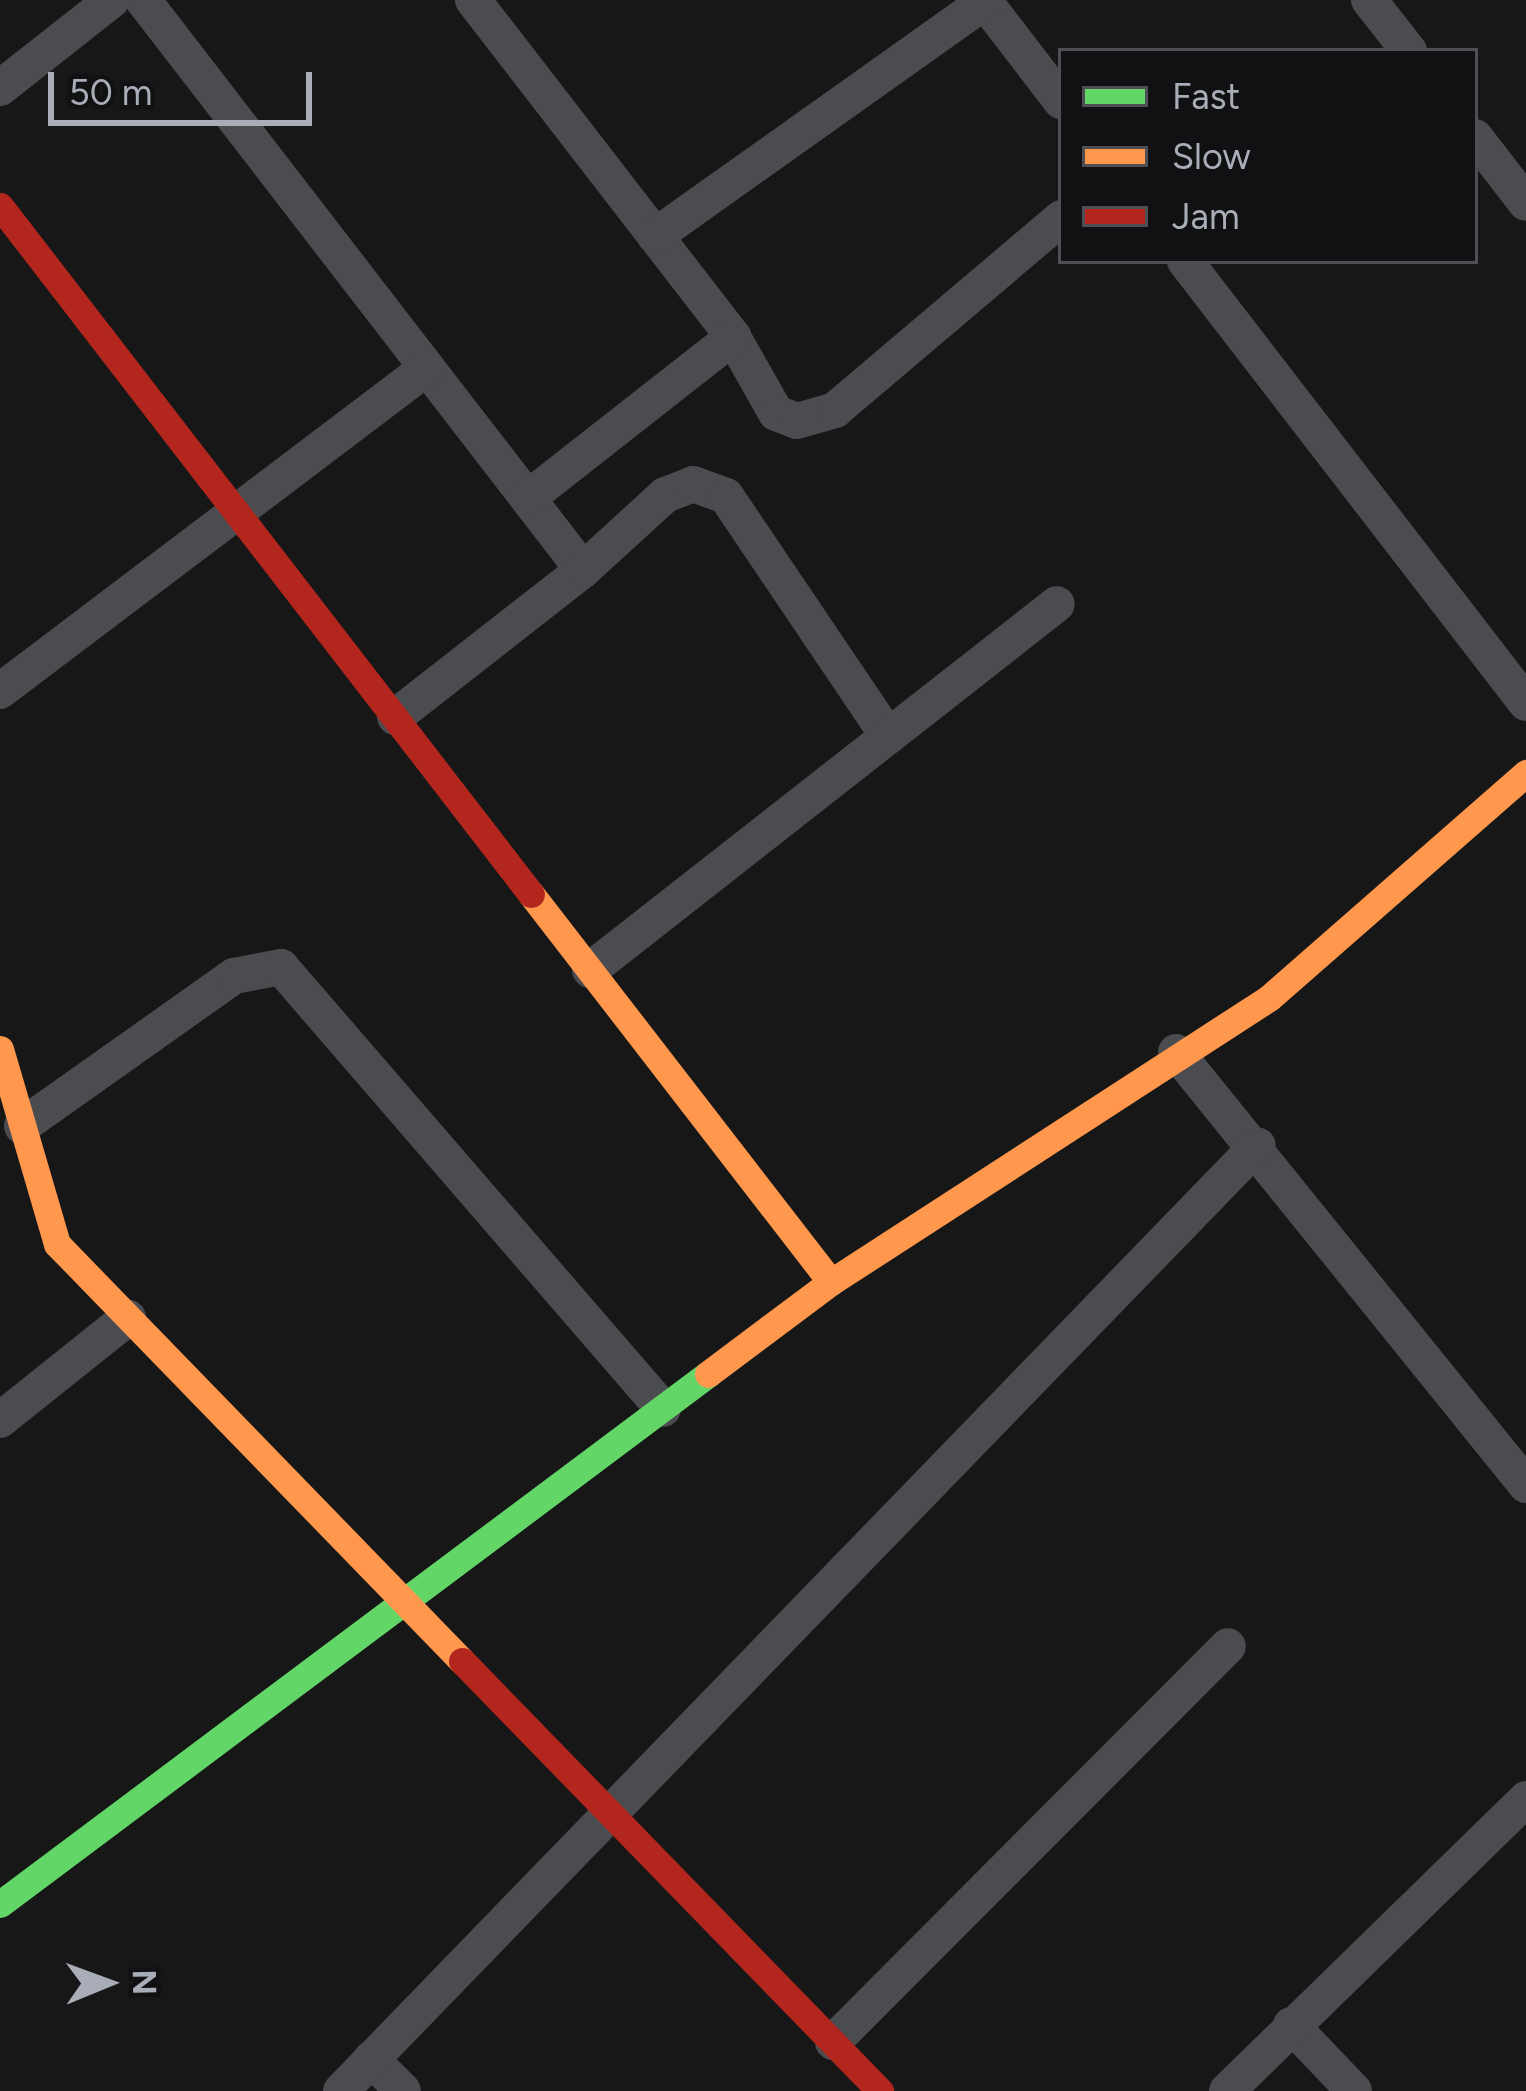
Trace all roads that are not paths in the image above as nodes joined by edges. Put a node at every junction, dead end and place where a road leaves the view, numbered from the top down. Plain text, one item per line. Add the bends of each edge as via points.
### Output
1 (112, 0) edge
2 (143, 0) edge
3 (1369, 0) edge
4 (986, 1) edge
5 (493, 7) edge
6 (1406, 48) edge
7 (0, 88) edge
8 (1058, 97) edge
9 (1478, 141) edge
10 (1526, 203) edge
11 (0, 206) edge
12 (1058, 221) edge
13 (655, 236) junction
14 (1187, 264) edge
15 (733, 337) junction
16 (427, 368) junction
17 (527, 498) junction
18 (238, 515) junction
19 (583, 570) junction
20 (1057, 604) dead end
21 (0, 691) edge
22 (1526, 703) edge
23 (394, 717) junction
24 (888, 736) junction
25 (1526, 773) edge
26 (590, 970) junction
27 (0, 1049) edge
28 (1176, 1052) junction
29 (22, 1126) junction
30 (1258, 1145) junction
31 (831, 1282) junction
32 (128, 1318) junction
33 (663, 1409) junction
34 (0, 1420) edge
35 (1526, 1485) edge
36 (405, 1604) junction
37 (1228, 1646) dead end
38 (1522, 1811) edge
39 (610, 1814) junction
40 (0, 1904) edge
41 (1291, 2025) junction
42 (833, 2042) junction
43 (371, 2060) junction
44 (340, 2091) edge
45 (403, 2091) edge
46 (880, 2091) edge
47 (1227, 2091) edge
48 (1354, 2091) edge

1 - 7 street
2 - 16 street
3 - 6 street
4 - 8 street
4 - 13 street
5 - 13 street
9 - 10 street
11 - 18 street
12 - 15 street via 835,410 797,421 776,413
13 - 15 street
14 - 22 street
15 - 17 street
16 - 17 street
16 - 18 street
17 - 19 street
18 - 21 street
18 - 23 street
19 - 23 street
19 - 24 street via 665,495 693,484 726,496
20 - 24 street
23 - 26 street
24 - 26 street
25 - 28 street via 1269,998
26 - 31 street
27 - 29 street
28 - 30 street
28 - 31 street
29 - 32 street via 56,1244
29 - 33 street via 234,976 281,967
30 - 35 street
30 - 39 street
31 - 33 street
32 - 34 street
32 - 36 street
33 - 36 street
36 - 39 street
36 - 40 street
37 - 42 street
38 - 41 street
39 - 42 street
39 - 43 street
41 - 47 street
41 - 48 street
42 - 46 street
43 - 44 street
43 - 45 street

